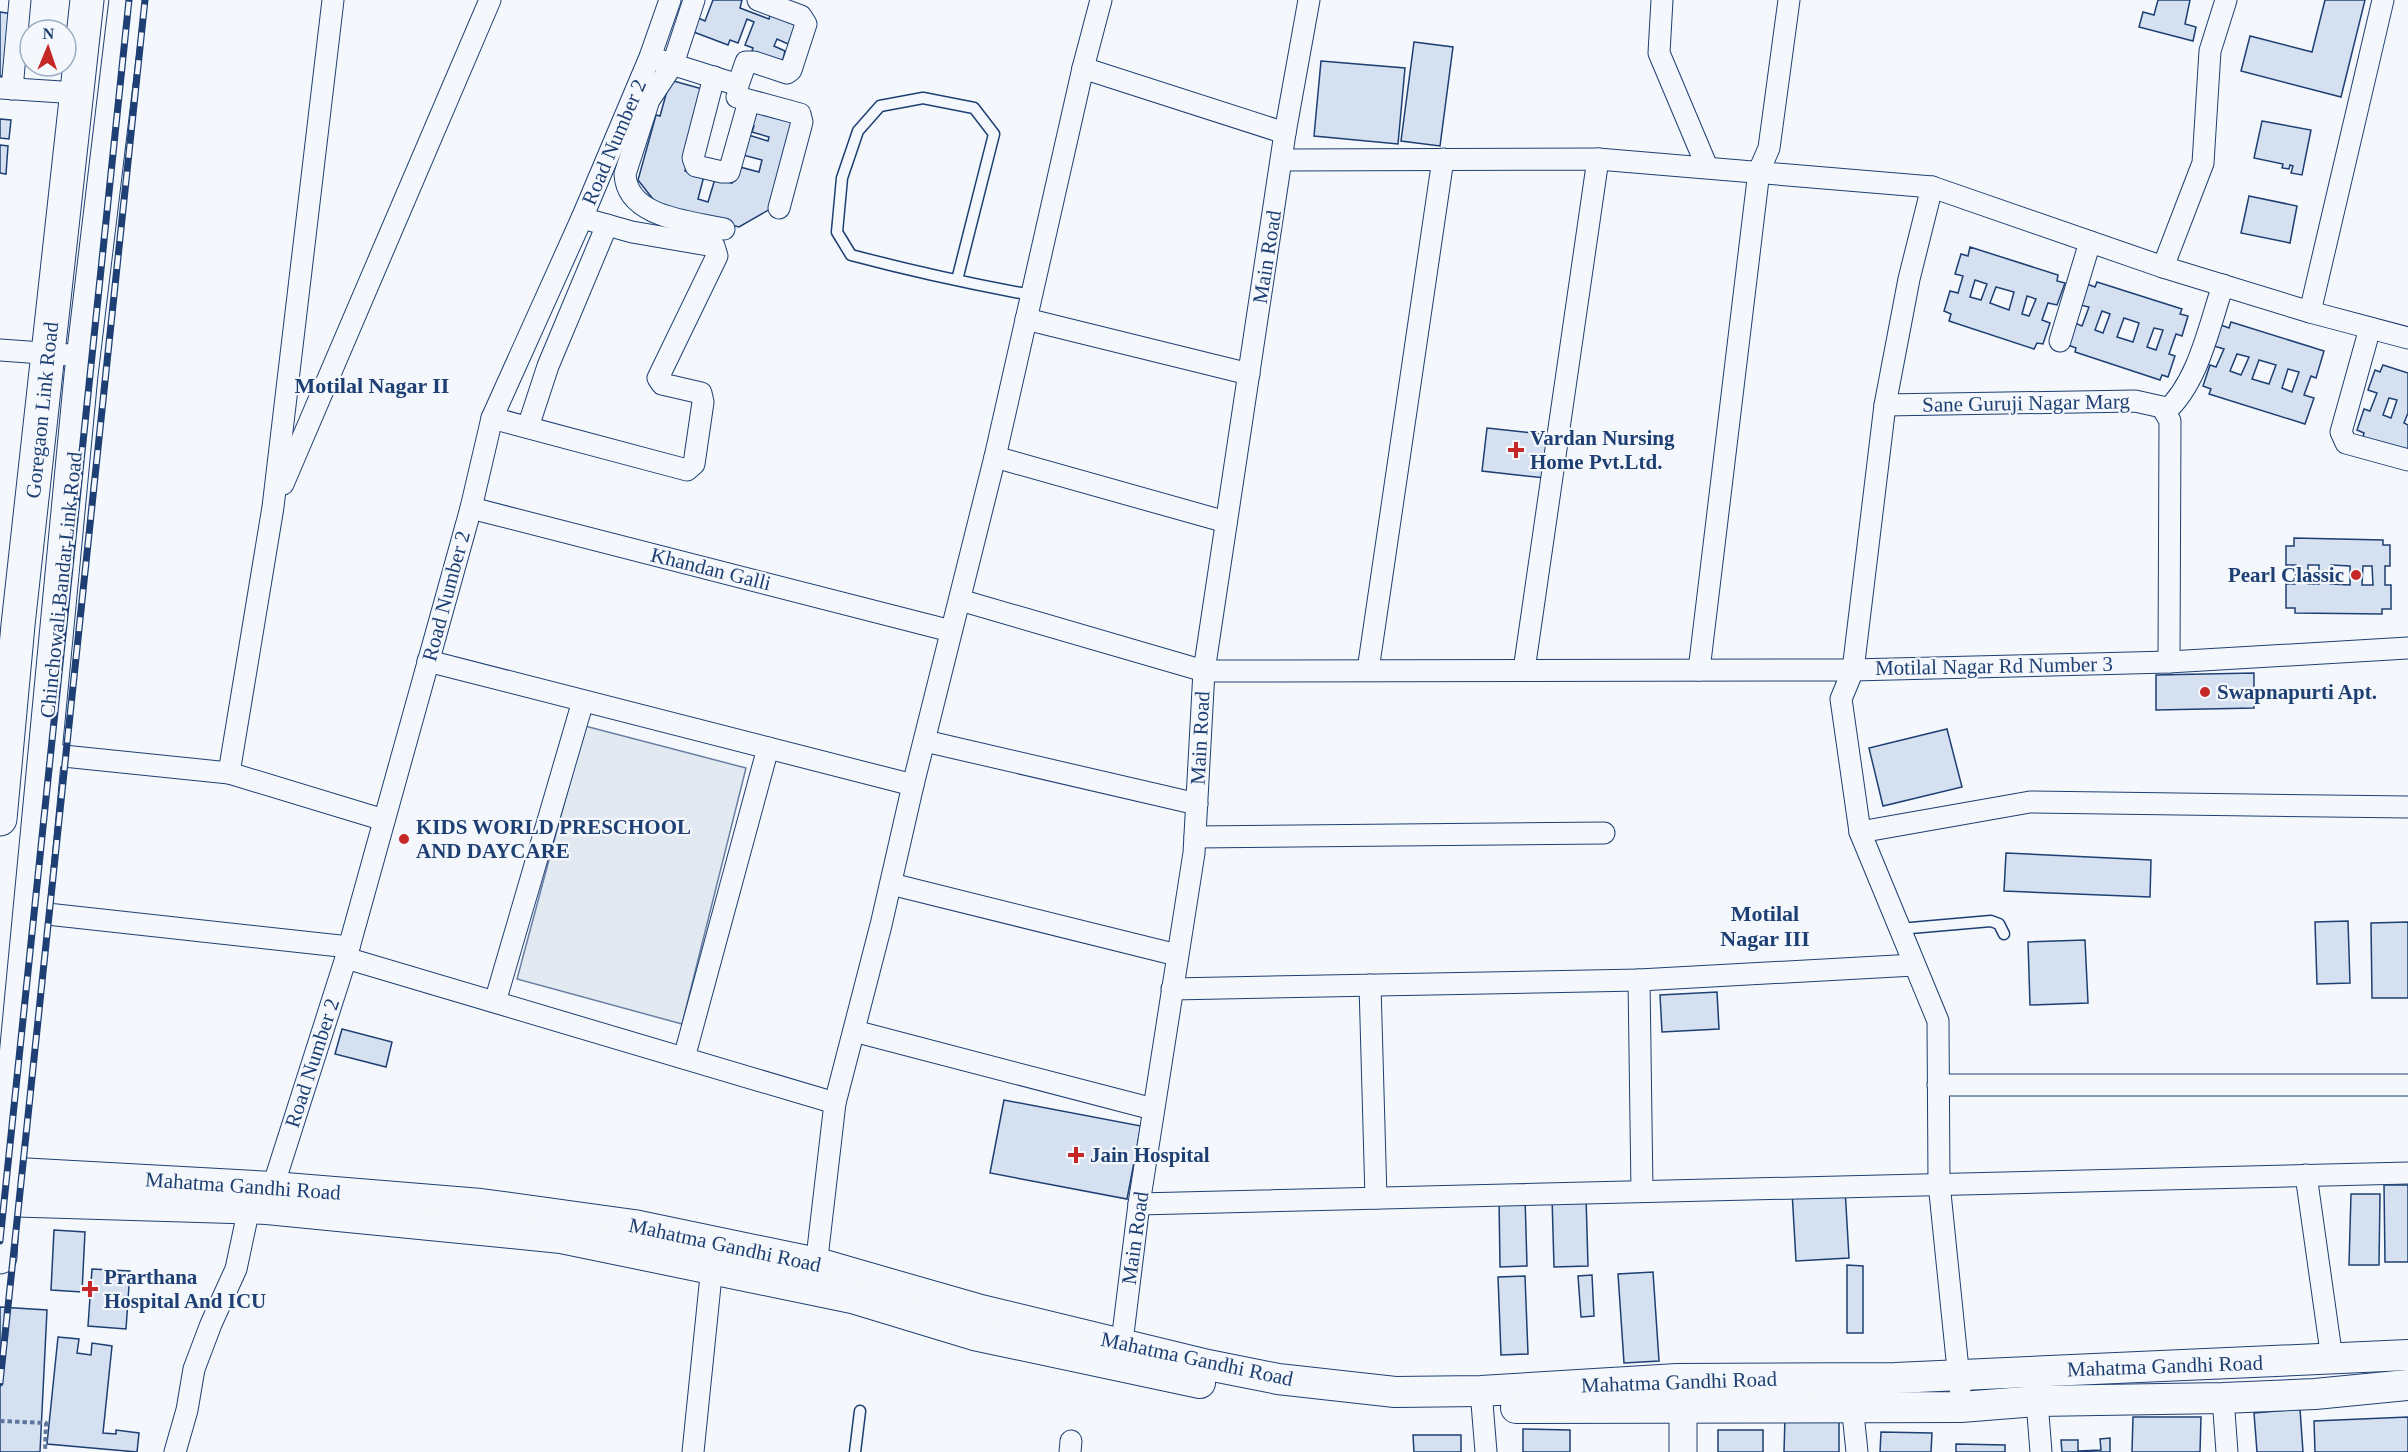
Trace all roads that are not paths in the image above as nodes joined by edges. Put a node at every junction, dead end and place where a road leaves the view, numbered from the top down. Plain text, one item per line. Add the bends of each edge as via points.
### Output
1 (20, 0) edge
2 (87, 0) edge
3 (126, 0) edge
4 (333, 0) edge
5 (490, 0) edge
6 (670, 0) edge
7 (694, 0) edge
8 (758, 0) edge
9 (1101, 0) edge
10 (1309, 0) edge
11 (1662, 0) edge
12 (1789, 0) edge
13 (2226, 0) edge
14 (2383, 0) edge
15 (650, 57) junction
16 (673, 64) junction
17 (1083, 68) junction
18 (714, 77) junction
19 (6, 89) edge
20 (77, 93) junction
21 (744, 93) junction
22 (1285, 133) junction
23 (1443, 159) junction
24 (1598, 159) junction
25 (1282, 160) junction
26 (1707, 167) junction
27 (1759, 171) junction
28 (1932, 187) junction
29 (779, 208) dead end
30 (582, 218) junction
31 (607, 225) junction
32 (724, 229) dead end
33 (2090, 242) junction
34 (2163, 267) junction
35 (957, 280) junction
36 (2223, 285) junction
37 (1031, 295) junction
38 (2310, 312) junction
39 (1026, 319) junction
40 (2370, 328) junction
41 (2408, 338) edge
42 (2060, 341) dead end
43 (0, 350) edge
44 (49, 354) junction
45 (84, 356) junction
46 (1249, 374) junction
47 (1885, 405) junction
48 (2165, 412) junction
49 (492, 418) junction
50 (528, 427) junction
51 (995, 457) junction
52 (2408, 460) edge
53 (273, 507) junction
54 (471, 508) junction
55 (1226, 522) junction
56 (960, 600) junction
57 (9, 624) edge
58 (951, 631) junction
59 (2408, 648) edge
60 (428, 661) junction
61 (2169, 662) junction
62 (1368, 670) junction
63 (1524, 670) junction
64 (1699, 670) junction
65 (1853, 670) junction
66 (1204, 671) junction
67 (583, 701) junction
68 (925, 741) junction
69 (768, 748) junction
70 (44, 754) junction
71 (229, 773) junction
72 (913, 785) junction
73 (1197, 804) junction
74 (2408, 807) edge
75 (0, 819) edge
76 (384, 820) junction
77 (1860, 832) junction
78 (1604, 833) dead end
79 (1195, 837) junction
80 (891, 884) junction
81 (29, 912) junction
82 (1899, 929) junction
83 (2004, 934) dead end
84 (348, 952) junction
85 (1178, 956) junction
86 (1914, 965) junction
87 (1639, 980) junction
88 (1370, 985) junction
89 (1172, 989) junction
90 (495, 1002) junction
91 (854, 1031) junction
92 (684, 1058) junction
93 (1938, 1085) junction
94 (2408, 1085) edge
95 (835, 1103) junction
96 (1153, 1109) junction
97 (2408, 1173) edge
98 (2306, 1175) junction
99 (1940, 1183) junction
100 (2, 1187) edge
101 (1642, 1191) junction
102 (1376, 1198) junction
103 (263, 1201) junction
104 (1139, 1204) junction
105 (0, 1257) edge
106 (713, 1257) junction
107 (815, 1277) junction
108 (2408, 1355) edge
109 (1120, 1356) junction
110 (2332, 1359) junction
111 (2034, 1371) junction
112 (1959, 1375) junction
113 (2408, 1385) edge
114 (1688, 1392) junction
115 (1851, 1393) junction
116 (2223, 1398) junction
117 (1482, 1399) junction
118 (2037, 1401) junction
119 (1961, 1407) junction
120 (860, 1411) dead end
121 (175, 1452) edge
122 (693, 1452) edge
123 (855, 1452) edge
124 (1486, 1452) edge
125 (1683, 1452) edge
126 (1697, 1452) edge
127 (1857, 1452) edge
128 (2041, 1452) edge
129 (2227, 1452) edge

1 - 19 street
2 - 20 main road, Goregaon Link Road
3 - 45 main road, Chinchowali Bandar Link Road
4 - 53 street
5 - 53 street
6 - 15 street, Road Number 2
7 - 16 street
8 - 21 street via 801,16 806,24 791,70 787,73 746,62
9 - 17 street
10 - 22 street, Main Road
11 - 26 street via 1659,53
12 - 27 street via 1769,148
13 - 34 street via 2210,51 2203,163
14 - 38 street
15 - 16 street
15 - 30 street, Road Number 2
16 - 18 street
16 - 32 street via 649,100 626,174 626,186 634,200 656,213
17 - 22 street
17 - 37 street
18 - 21 street
18 - 21 street via 693,158 696,166 729,172
19 - 20 street
20 - 44 main road, Goregaon Link Road
21 - 29 street via 800,114 802,122
22 - 25 street, Main Road
23 - 24 street
23 - 25 street
23 - 62 street
24 - 26 street
24 - 63 street
25 - 46 street, Main Road
26 - 27 street
27 - 28 street
27 - 64 street
28 - 33 street
28 - 47 street, Motilal Nagar Rd Number 3 via 1909,279
30 - 31 street
30 - 49 street, Road Number 2
31 - 50 street via 548,366
31 - 50 street via 714,246 717,256 658,378 662,384 701,393 694,464 687,470
33 - 34 street
33 - 42 street
34 - 36 street
35 - 35 lane via 851,255 837,232 842,178 858,131 879,105 923,98 974,108 994,134
35 - 37 lane
36 - 38 street
36 - 48 street via 2189,384
37 - 39 street
38 - 40 street
39 - 46 street
39 - 51 street
40 - 41 street
40 - 52 street via 2341,432 2346,443
43 - 44 street
44 - 45 street
44 - 57 main road, Goregaon Link Road
45 - 70 main road, Chinchowali Bandar Link Road
46 - 55 street, Main Road
47 - 48 street, Sane Guruji Nagar Marg via 2135,401 2162,407
47 - 65 street, Motilal Nagar Rd Number 3
48 - 61 street via 2170,420
49 - 50 street
49 - 54 street, Road Number 2
51 - 55 street
51 - 56 street
53 - 71 street
54 - 58 street, Khandan Galli
54 - 60 street, Road Number 2
55 - 66 street, Main Road
56 - 58 street
56 - 66 street
57 - 75 main road, Goregaon Link Road
58 - 68 street
59 - 61 street, Motilal Nagar Rd Number 3
60 - 67 street
60 - 76 street, Road Number 2
61 - 65 street, Motilal Nagar Rd Number 3
62 - 63 street
62 - 66 street
63 - 64 street
64 - 65 street
65 - 77 street via 1841,699
66 - 73 street, Main Road
67 - 69 street
67 - 90 street
68 - 72 street
68 - 73 street
69 - 72 street
69 - 92 street
70 - 71 street
70 - 81 main road, Chinchowali Bandar Link Road
71 - 76 street
72 - 80 street
73 - 79 street, Main Road
74 - 77 street via 2030,802
76 - 84 street, Road Number 2
77 - 82 street
78 - 79 street
79 - 85 street, Main Road
80 - 85 street
80 - 91 street
81 - 84 street
81 - 100 main road, Chinchowali Bandar Link Road
82 - 83 lane via 1991,921 1999,924
82 - 86 street
84 - 90 street
84 - 103 street, Road Number 2
85 - 89 street, Main Road
86 - 87 street
86 - 93 street via 1938,1021
87 - 88 street
87 - 101 street
88 - 89 street
88 - 102 street
89 - 96 street, Main Road
90 - 92 street
91 - 95 street
91 - 96 street
92 - 95 street
93 - 94 street
93 - 99 street
95 - 107 street
96 - 104 street, Main Road
97 - 98 street
98 - 99 street
98 - 110 street
99 - 101 street
99 - 112 street
100 - 103 main road, Mahatma Gandhi Road
100 - 105 main road, Chinchowali Bandar Link Road
101 - 102 street
102 - 104 street
103 - 106 main road, Mahatma Gandhi Road via 481,1204 634,1226
103 - 121 street, Road Number 2 via 194,1369
104 - 109 street, Main Road
106 - 107 main road, Mahatma Gandhi Road
106 - 122 street
107 - 109 main road, Mahatma Gandhi Road via 852,1298 974,1335
108 - 110 main road, Mahatma Gandhi Road
109 - 117 main road, Mahatma Gandhi Road via 1263,1395 1324,1404 1383,1408
110 - 111 main road, Mahatma Gandhi Road
111 - 112 main road, Mahatma Gandhi Road
111 - 118 street
112 - 115 main road, Mahatma Gandhi Road
112 - 119 street
113 - 116 main road, Mahatma Gandhi Road
114 - 115 main road, Mahatma Gandhi Road
114 - 117 main road, Mahatma Gandhi Road
114 - 125 street
114 - 126 street
115 - 119 main road, Mahatma Gandhi Road
115 - 127 street
116 - 118 main road, Mahatma Gandhi Road
116 - 129 street
117 - 124 street
118 - 119 main road, Mahatma Gandhi Road
118 - 128 street
120 - 123 lane

